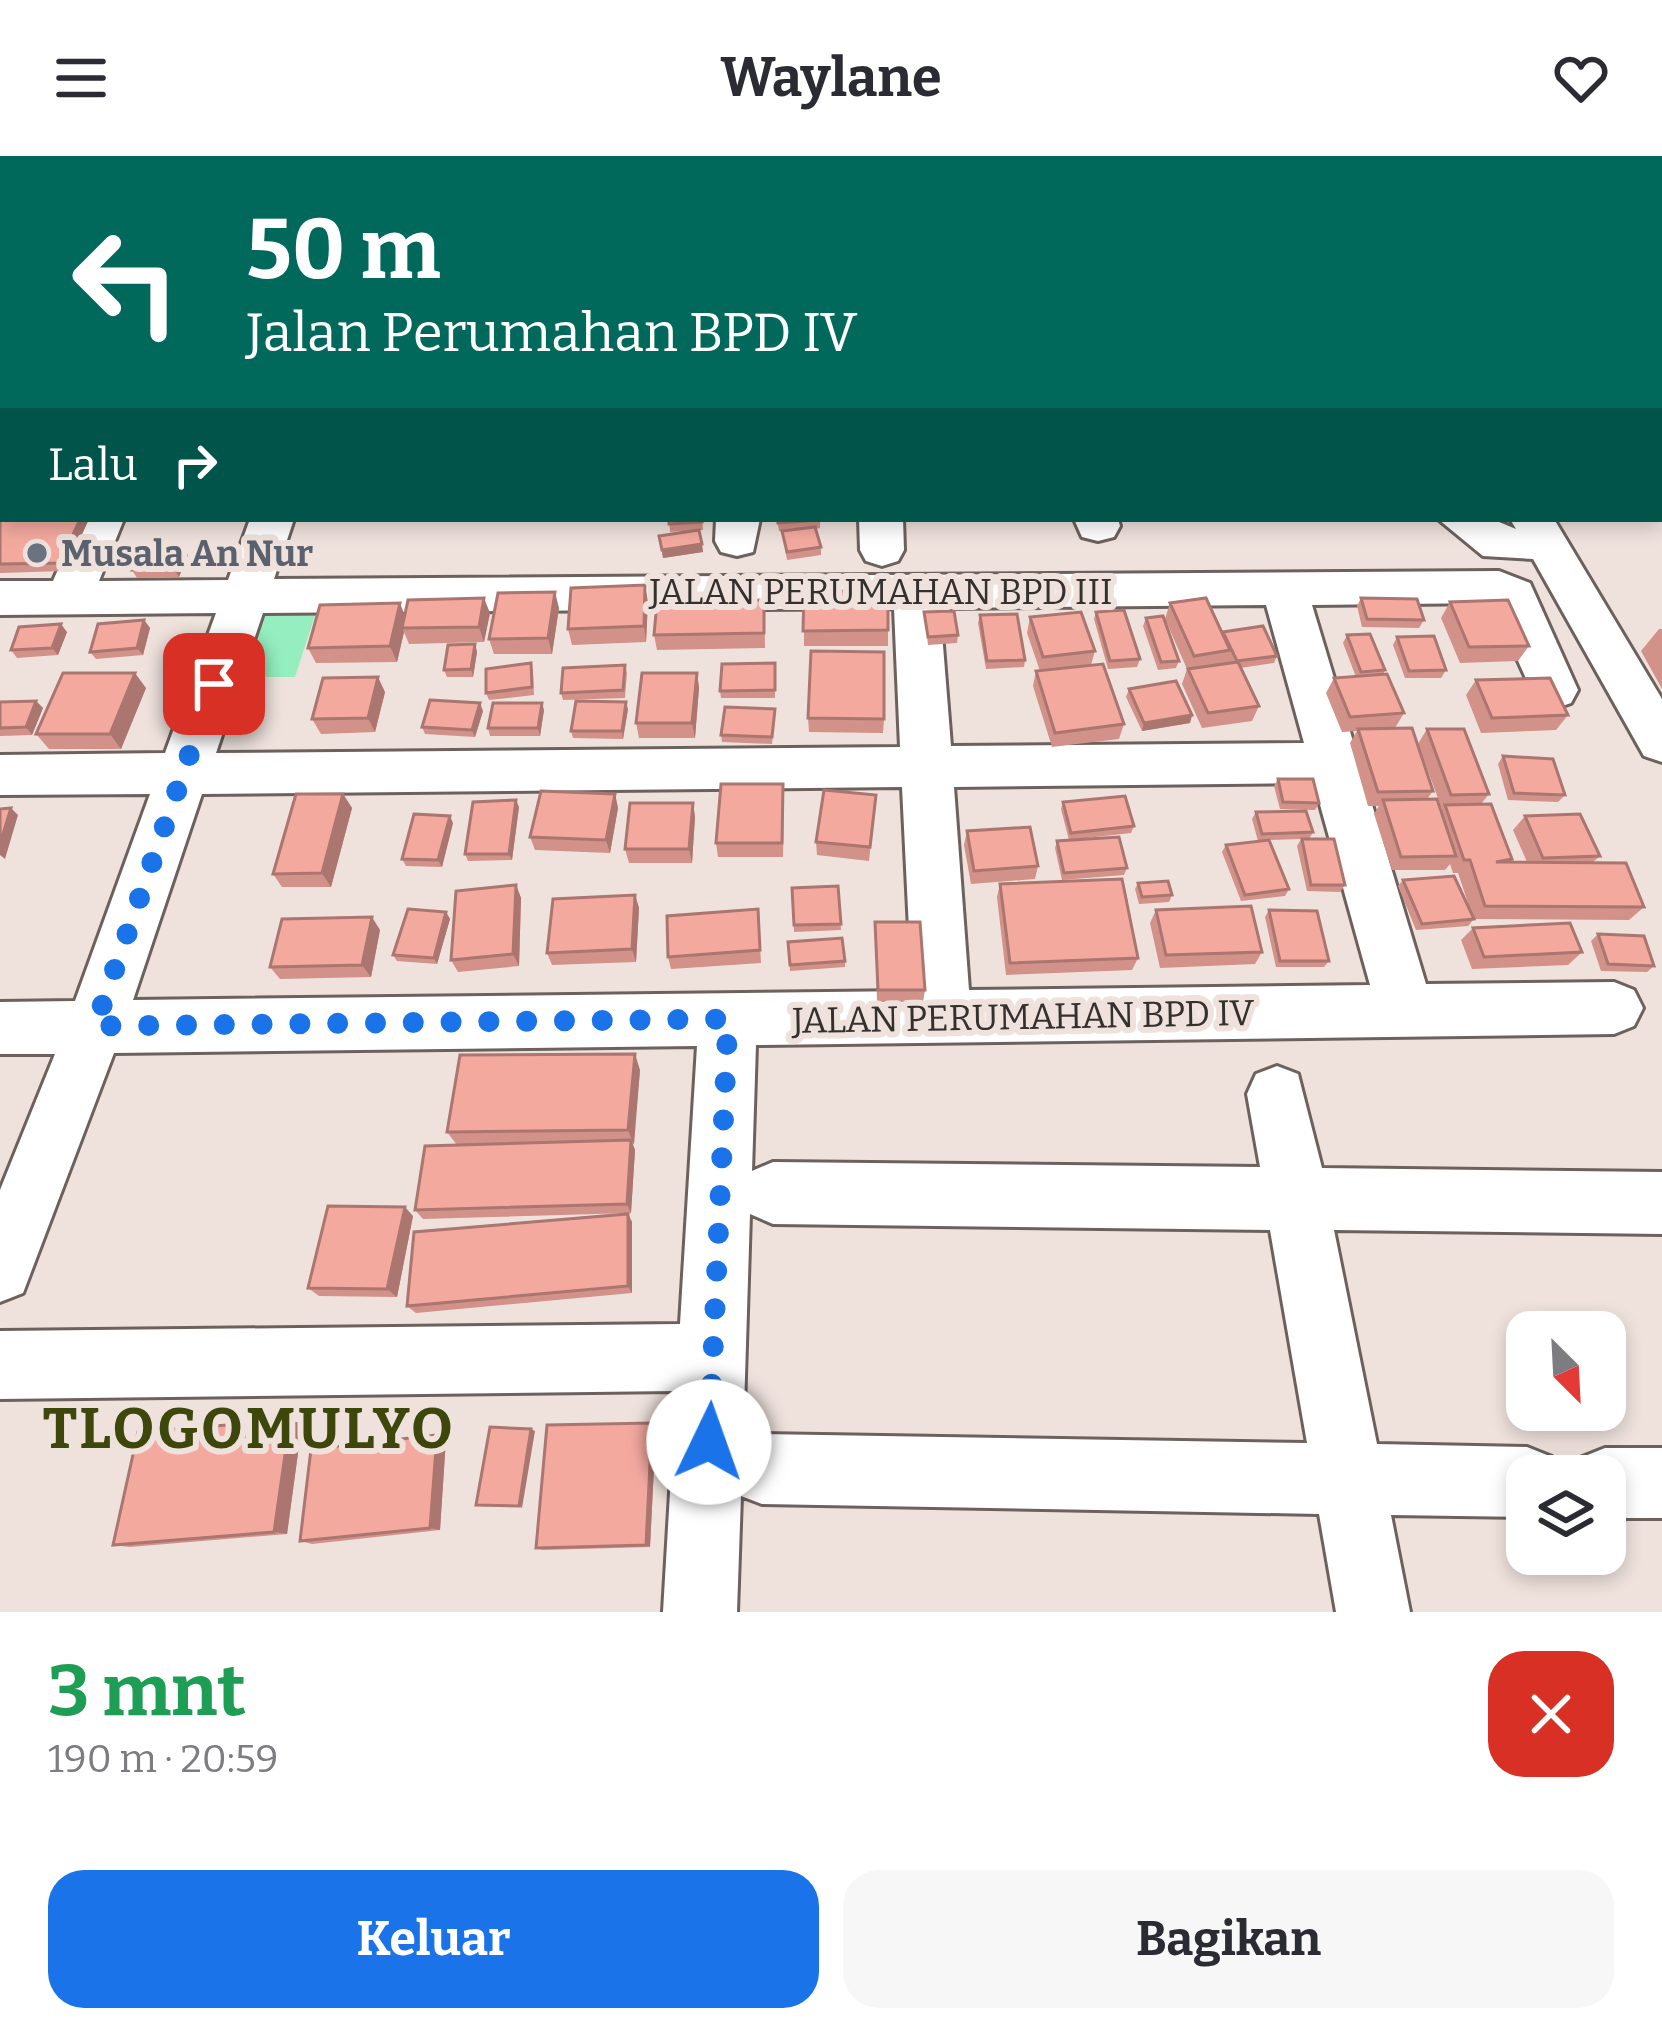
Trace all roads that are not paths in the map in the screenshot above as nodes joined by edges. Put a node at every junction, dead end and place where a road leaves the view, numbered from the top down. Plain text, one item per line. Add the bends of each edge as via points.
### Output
1 (101, 522) edge
2 (271, 522) edge
3 (1464, 522) edge
4 (1532, 538) edge
5 (1284, 588) junction
6 (916, 590) junction
7 (245, 596) junction
8 (69, 597) junction
9 (0, 598) edge
10 (1554, 690) edge
11 (1662, 742) edge
12 (1334, 763) junction
13 (927, 766) junction
14 (183, 773) junction
15 (0, 775) edge
16 (1614, 1009) dead end
17 (1406, 1012) junction
18 (942, 1018) junction
19 (728, 1019) junction
20 (95, 1026) junction
21 (0, 1028) edge
22 (1276, 1094) dead end
23 (773, 1193) dead end
24 (1297, 1202) junction
25 (1662, 1203) edge
26 (0, 1270) edge
27 (713, 1357) junction
28 (0, 1365) edge
29 (762, 1469) dead end
30 (1348, 1481) junction
31 (1506, 1482) edge
32 (1626, 1483) edge
33 (1662, 1483) edge
34 (700, 1612) edge
35 (1372, 1612) edge

1 - 8 street
2 - 7 street
3 - 4 street via 1481,537
4 - 11 street
5 - 6 street, JALAN PERUMAHAN BPD III
5 - 10 street, JALAN PERUMAHAN BPD III via 1499,587 1514,596
5 - 12 street
6 - 7 street, JALAN PERUMAHAN BPD III
6 - 13 street
7 - 8 street, JALAN PERUMAHAN BPD III
7 - 14 street
8 - 9 street, JALAN PERUMAHAN BPD III
12 - 13 street
12 - 17 street
13 - 14 street
13 - 18 street
14 - 15 street
14 - 20 street
16 - 17 street, JALAN PERUMAHAN BPD IV
17 - 18 street, JALAN PERUMAHAN BPD IV
18 - 19 street, JALAN PERUMAHAN BPD IV
19 - 20 street, JALAN PERUMAHAN BPD IV
19 - 27 street
20 - 21 street, JALAN PERUMAHAN BPD IV
20 - 26 street
22 - 24 street
23 - 24 street
24 - 25 street
24 - 30 street
27 - 28 street
27 - 34 street
29 - 30 street
30 - 31 street
30 - 35 street
32 - 33 street

